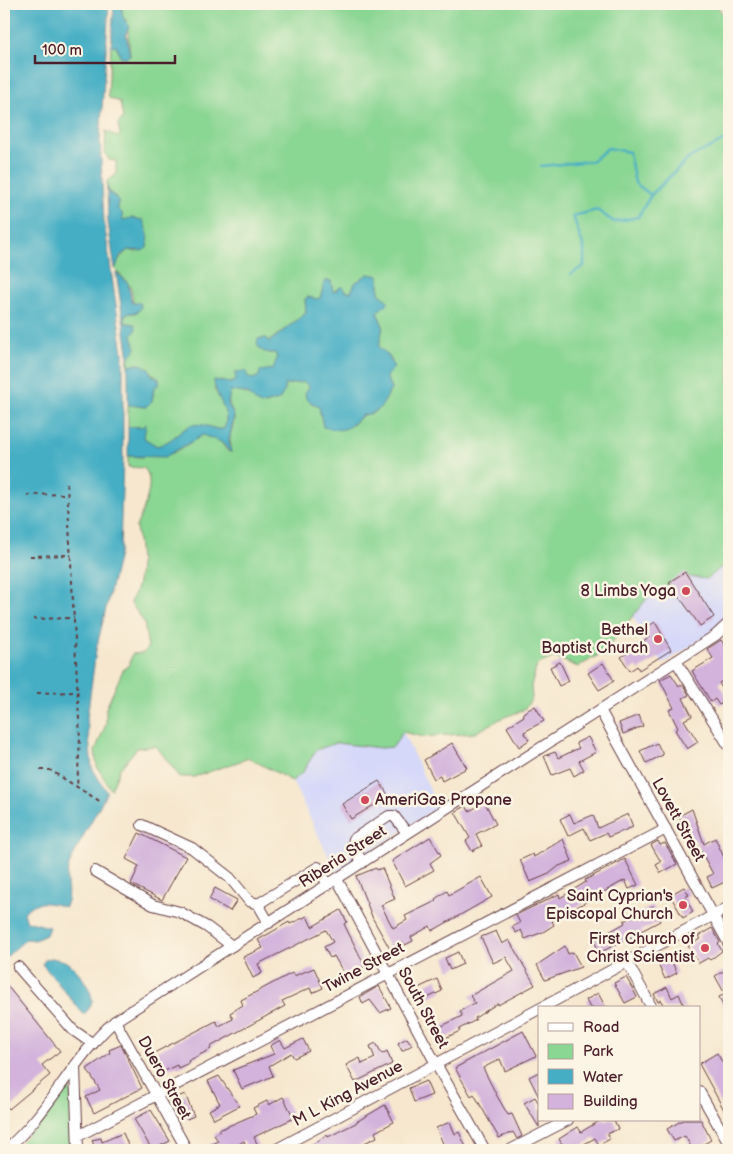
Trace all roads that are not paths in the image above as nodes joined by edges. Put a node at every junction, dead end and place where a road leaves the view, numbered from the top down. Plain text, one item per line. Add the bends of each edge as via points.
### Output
1 (728, 627) edge
2 (676, 661) junction
3 (600, 710) junction
4 (729, 746) edge
5 (142, 825) dead end
6 (666, 829) junction
7 (407, 833) junction
8 (362, 863) junction
9 (95, 871) dead end
10 (337, 879) junction
11 (328, 885) junction
12 (258, 904) junction
13 (729, 907) edge
14 (713, 916) junction
15 (269, 923) junction
16 (729, 944) edge
17 (232, 946) junction
18 (627, 962) junction
19 (18, 967) dead end
20 (387, 972) junction
21 (544, 1006) edge
22 (651, 1006) edge
23 (538, 1009) edge
24 (114, 1021) junction
25 (93, 1044) junction
26 (436, 1064) junction
27 (75, 1067) junction
28 (700, 1094) edge
29 (157, 1096) junction
30 (564, 1122) edge
31 (78, 1136) junction
32 (729, 1144) edge
33 (5, 1150) edge
34 (78, 1150) edge
35 (187, 1150) edge
36 (275, 1150) edge
37 (485, 1150) edge
38 (510, 1150) edge

1 - 2 street, Riberia Street
2 - 3 street, Riberia Street
2 - 4 street
3 - 6 street, Lovett Street
3 - 7 street, Riberia Street
5 - 12 street via 192,848 230,878 250,901
6 - 14 street, Lovett Street
6 - 20 street, Twine Street
7 - 8 street, Riberia Street
7 - 8 street via 394,816 389,816 359,834 353,844
8 - 10 street, Riberia Street
9 - 17 street via 153,905 180,912 208,927
10 - 11 street, Riberia Street
10 - 20 street, South Street
11 - 12 street via 318,867
11 - 15 street, Riberia Street
12 - 15 street
13 - 14 street, M L King Avenue
14 - 16 street, Lovett Street
14 - 18 street, M L King Avenue
15 - 17 street, Riberia Street
17 - 24 street, Riberia Street
18 - 21 street, M L King Avenue
18 - 22 street
19 - 25 street via 73,1030
20 - 26 street, South Street
20 - 29 street, Twine Street
23 - 26 street, M L King Avenue
24 - 25 street, Riberia Street
24 - 29 street, Duero Street
25 - 27 street, Riberia Street
26 - 36 street, M L King Avenue
26 - 37 street, South Street
27 - 31 street
27 - 33 street, Riberia Street via 32,1123
28 - 32 street
29 - 31 street, Twine Street
29 - 35 street, Duero Street
30 - 38 street
31 - 34 street

